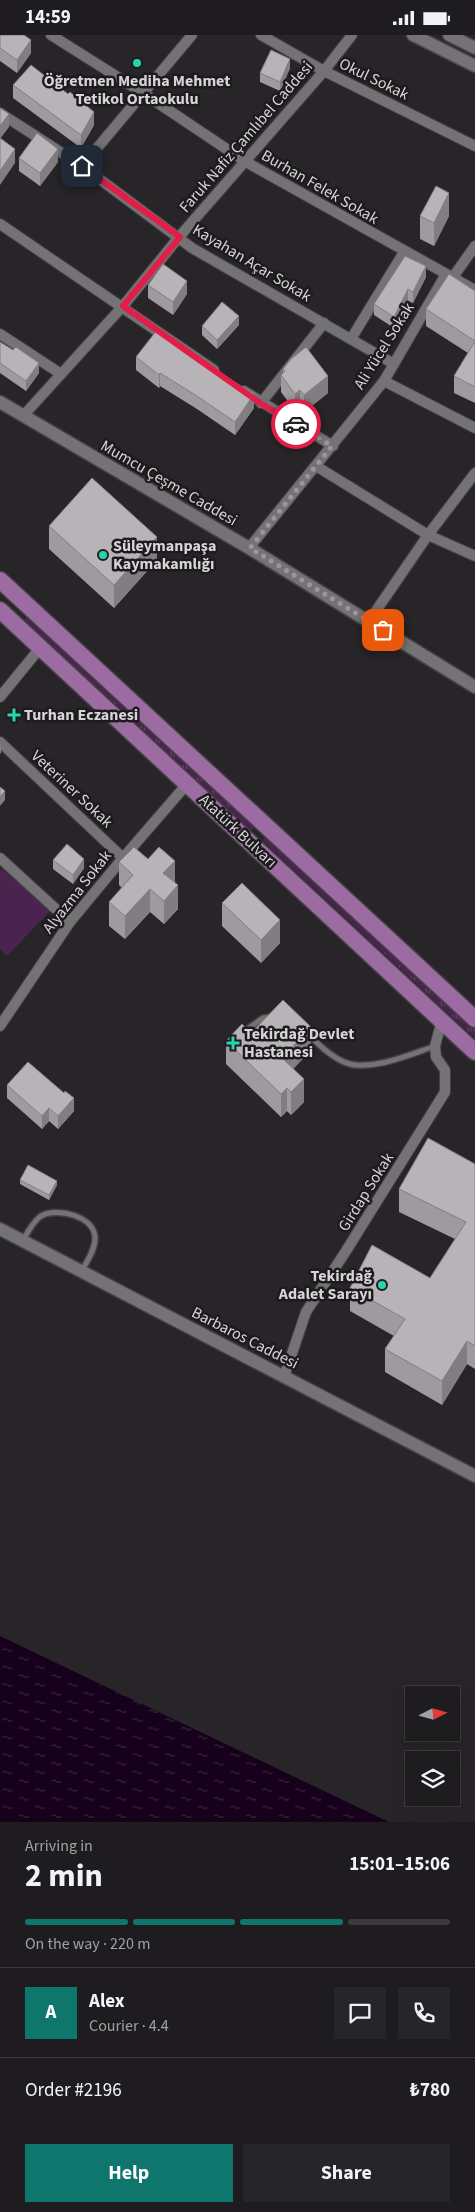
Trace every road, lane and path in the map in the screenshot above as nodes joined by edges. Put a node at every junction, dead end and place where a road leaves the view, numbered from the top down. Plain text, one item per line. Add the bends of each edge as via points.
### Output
1 (50, 35) edge
2 (192, 35) edge
3 (261, 35) edge
4 (352, 35) edge
5 (413, 35) edge
6 (448, 35) edge
7 (475, 48) edge
8 (475, 66) edge
9 (324, 71) junction
10 (143, 93) junction
11 (0, 113) edge
12 (475, 146) edge
13 (246, 162) junction
14 (82, 166) junction
15 (0, 224) edge
16 (180, 237) junction
17 (475, 246) edge
18 (404, 252) junction
19 (449, 276) junction
20 (475, 290) edge
21 (123, 306) junction
22 (324, 323) junction
23 (0, 334) edge
24 (351, 339) junction
25 (394, 364) junction
26 (61, 374) junction
27 (220, 375) edge
28 (384, 381) junction
29 (236, 386) edge
30 (0, 403) edge
31 (260, 403) junction
32 (23, 416) junction
33 (475, 428) edge
34 (332, 446) junction
35 (316, 466) junction
36 (475, 473) edge
37 (428, 535) junction
38 (250, 548) junction
39 (475, 556) edge
40 (0, 580) edge
41 (0, 610) edge
42 (369, 621) junction
43 (40, 648) junction
44 (475, 687) edge
45 (0, 697) edge
46 (0, 742) edge
47 (188, 784) junction
48 (0, 858) edge
49 (123, 858) junction
50 (70, 923) junction
51 (279, 1016) edge
52 (475, 1019) edge
53 (442, 1020) junction
54 (0, 1026) edge
55 (302, 1028) edge
56 (238, 1035) edge
57 (435, 1045) junction
58 (475, 1052) edge
59 (0, 1229) edge
60 (22, 1241) junction
61 (82, 1272) junction
62 (284, 1377) junction
63 (475, 1476) edge

1 - 10 street, Burhan Felek Sokak
2 - 10 street
3 - 9 street, Okul Sokak
4 - 9 street, Faruk Nafiz Çamlıbel Caddesi
5 - 8 street
6 - 7 street
9 - 12 street, Okul Sokak
9 - 13 street, Faruk Nafiz Çamlıbel Caddesi
10 - 13 street, Burhan Felek Sokak
10 - 14 street
11 - 14 street, Kayahan Açar Sokak
13 - 16 street, Faruk Nafiz Çamlıbel Caddesi
13 - 18 street, Burhan Felek Sokak
14 - 16 street, Kayahan Açar Sokak
15 - 21 street
16 - 21 street, Faruk Nafiz Çamlıbel Caddesi
16 - 22 street, Kayahan Açar Sokak
17 - 19 street, Ali Yücel Sokak
18 - 19 street, Burhan Felek Sokak
18 - 24 street
19 - 20 street, Burhan Felek Sokak
19 - 25 street, Ali Yücel Sokak
21 - 26 street, Faruk Nafiz Çamlıbel Caddesi
21 - 27 street
22 - 24 street, Kayahan Açar Sokak
22 - 31 street
23 - 26 street
24 - 25 street, Kayahan Açar Sokak
25 - 28 street, Ali Yücel Sokak
26 - 32 street, Faruk Nafiz Çamlıbel Caddesi
28 - 33 street
28 - 34 street, Ali Yücel Sokak
29 - 31 street
30 - 32 street, Mumcu Çeşme Caddesi
31 - 34 street
32 - 38 street, Mumcu Çeşme Caddesi
34 - 35 street, Ali Yücel Sokak
35 - 37 street
35 - 38 street, Ali Yücel Sokak
36 - 37 street
37 - 39 street
37 - 42 street
38 - 42 street, Mumcu Çeşme Caddesi
40 - 52 main road, Atatürk Bulvarı
41 - 43 main road, Atatürk Bulvarı
42 - 44 street, Mumcu Çeşme Caddesi
43 - 45 street
43 - 47 main road, Atatürk Bulvarı
46 - 49 street, Veteriner Sokak
47 - 49 street, Alyazma Sokak
47 - 53 main road, Atatürk Bulvarı
48 - 50 street
49 - 50 street, Alyazma Sokak
50 - 54 street, Alyazma Sokak
51 - 56 lane via 263,1018
53 - 57 street
53 - 58 main road, Atatürk Bulvarı
55 - 57 lane via 344,1062 364,1065 399,1059
57 - 62 street, Girdap Sokak via 436,1057 444,1070 445,1092 306,1312
59 - 60 street, Barbaros Caddesi
60 - 61 street, Barbaros Caddesi
60 - 61 lane via 40,1216 52,1212 66,1213 83,1220 96,1237
61 - 62 street, Barbaros Caddesi
62 - 63 street, Barbaros Caddesi

